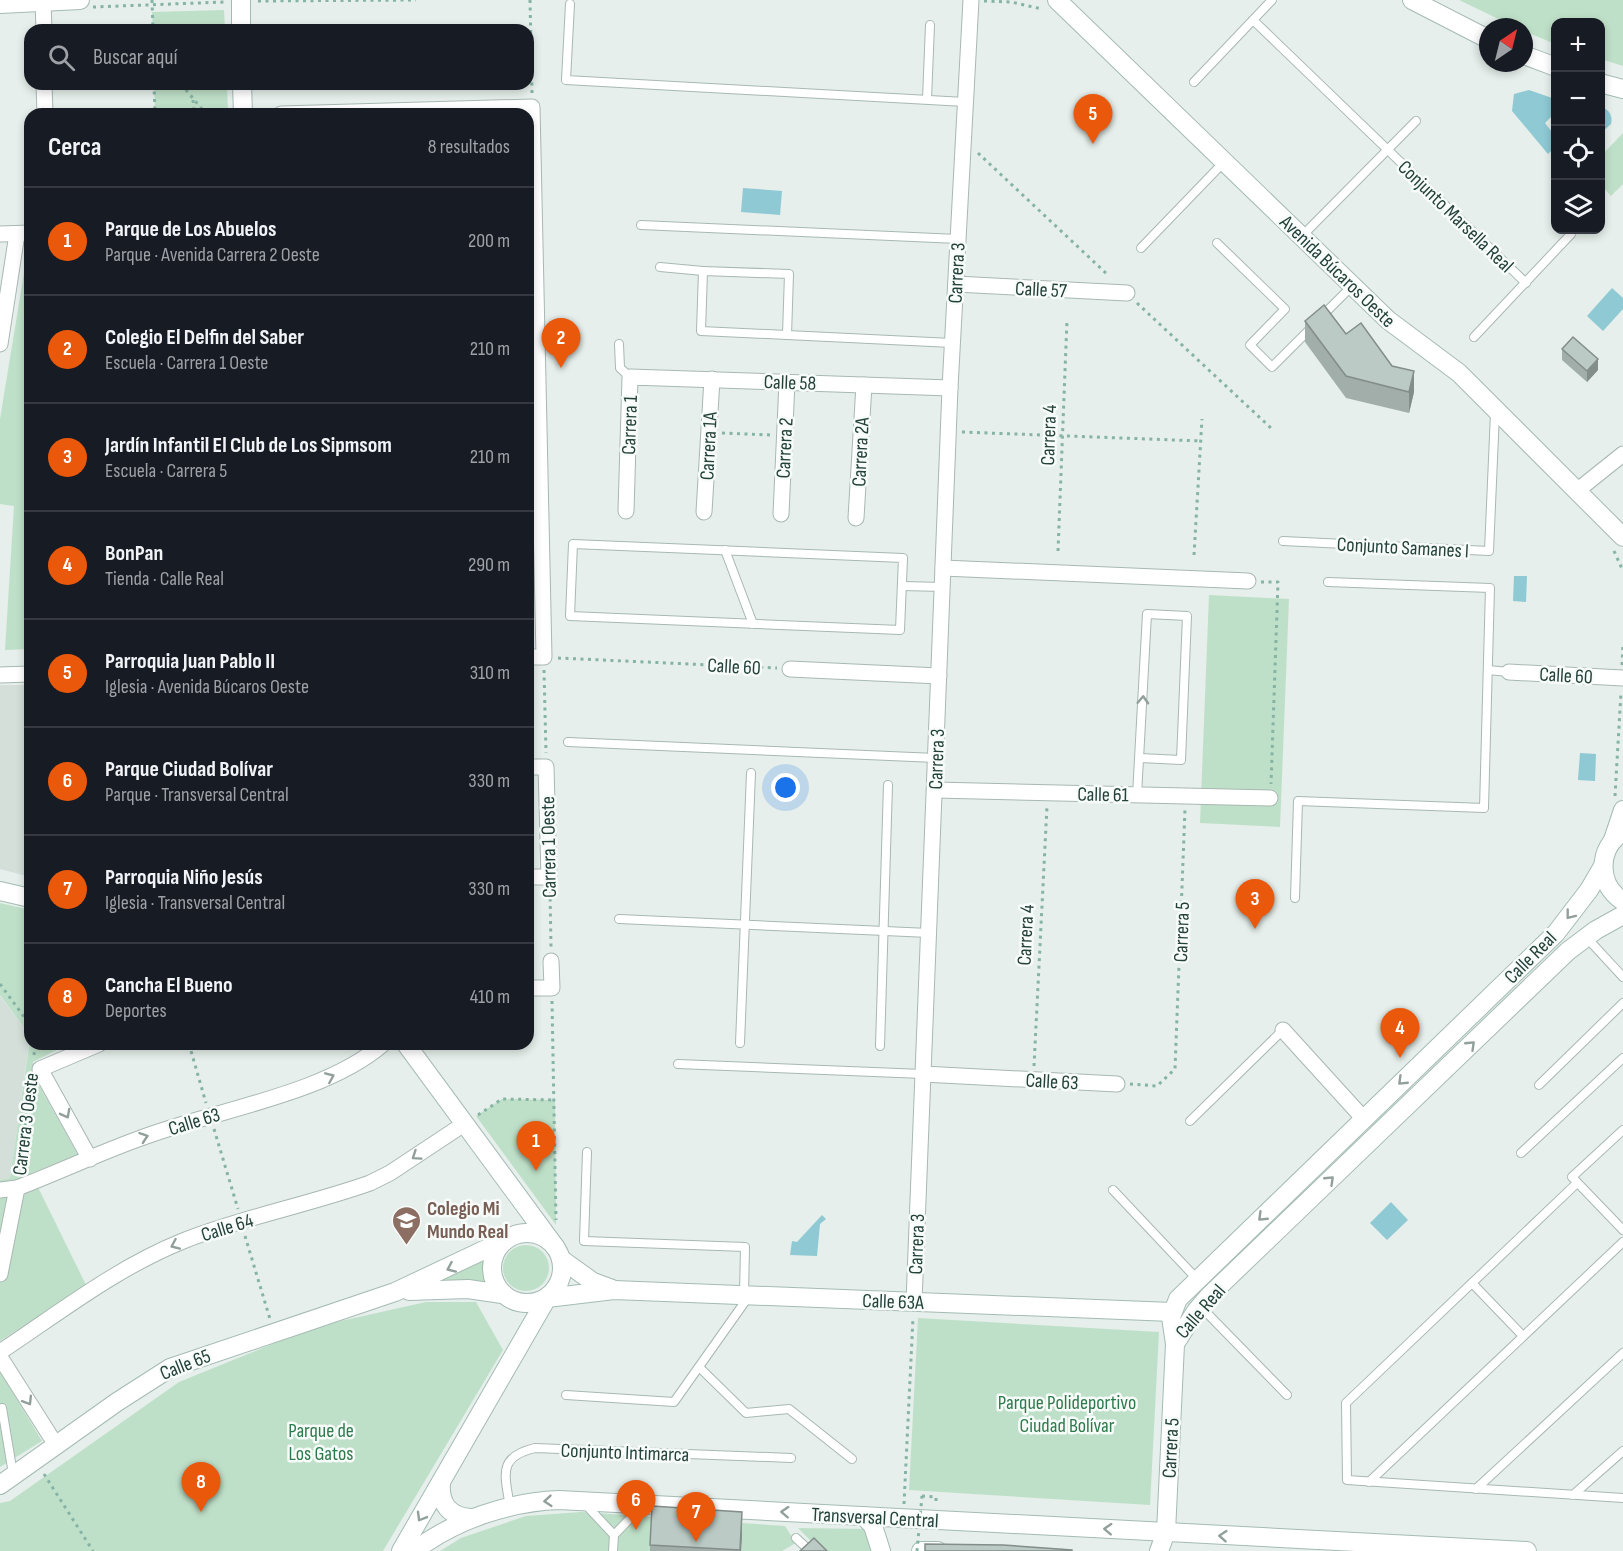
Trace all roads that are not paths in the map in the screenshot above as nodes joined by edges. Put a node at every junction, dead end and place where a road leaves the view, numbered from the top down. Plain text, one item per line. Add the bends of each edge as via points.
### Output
1 (971, 0) edge
2 (1057, 0) edge
3 (1272, 0) edge
4 (1412, 0) edge
5 (43, 1) edge
6 (239, 1) edge
7 (0, 4) edge
8 (82, 4) edge
9 (570, 4) dead end
10 (1253, 20) junction
11 (44, 24) edge
12 (241, 24) edge
13 (930, 25) dead end
14 (1479, 34) edge
15 (1533, 58) edge
16 (1551, 65) edge
17 (1194, 82) dead end
18 (1605, 84) edge
19 (1623, 89) edge
20 (44, 90) edge
21 (242, 90) edge
22 (927, 99) junction
23 (965, 102) junction
24 (45, 108) edge
25 (243, 108) edge
26 (496, 108) edge
27 (532, 108) edge
28 (1416, 121) dead end
29 (1387, 149) junction
30 (1224, 162) junction
31 (641, 225) dead end
32 (0, 234) edge
33 (23, 234) edge
34 (1571, 234) dead end
35 (1301, 237) junction
36 (958, 239) junction
37 (1217, 243) dead end
38 (1141, 248) dead end
39 (660, 267) dead end
40 (703, 271) junction
41 (1526, 283) junction
42 (956, 284) junction
43 (1352, 286) junction
44 (1127, 293) dead end
45 (787, 335) junction
46 (1474, 337) dead end
47 (0, 344) edge
48 (619, 344) dead end
49 (952, 344) junction
50 (630, 376) junction
51 (711, 380) junction
52 (788, 382) junction
53 (864, 385) junction
54 (950, 388) junction
55 (1495, 409) junction
56 (534, 438) edge
57 (1623, 454) edge
58 (1578, 490) junction
59 (626, 511) dead end
60 (704, 512) dead end
61 (781, 514) dead end
62 (856, 518) dead end
63 (1620, 528) edge
64 (1283, 541) dead end
65 (535, 547) edge
66 (725, 550) junction
67 (943, 568) junction
68 (1248, 581) road end
69 (1328, 582) dead end
70 (902, 586) junction
71 (943, 587) junction
72 (753, 624) junction
73 (536, 657) edge
74 (790, 669) road end
75 (1488, 670) junction
76 (1509, 672) joint
77 (24, 674) edge
78 (0, 675) edge
79 (939, 676) junction
80 (1622, 678) edge
81 (568, 742) dead end
82 (936, 758) junction
83 (1140, 758) junction
84 (534, 767) edge
85 (751, 773) dead end
86 (888, 785) dead end
87 (935, 790) junction
88 (1137, 795) junction
89 (1270, 798) road end
90 (1619, 806) edge
91 (1618, 836) edge
92 (1603, 867) junction
93 (534, 877) edge
94 (0, 891) edge
95 (24, 897) edge
96 (1295, 898) dead end
97 (1623, 901) edge
98 (1623, 915) edge
99 (619, 919) dead end
100 (745, 924) junction
101 (884, 931) junction
102 (929, 933) junction
103 (1586, 937) junction
104 (551, 961) road end
105 (1623, 977) edge
106 (534, 988) edge
107 (1623, 1003) edge
108 (1283, 1030) joint
109 (740, 1043) dead end
110 (880, 1046) dead end
111 (83, 1050) edge
112 (376, 1050) edge
113 (411, 1050) edge
114 (1623, 1058) edge
115 (678, 1064) dead end
116 (923, 1074) junction
117 (1117, 1084) road end
118 (1539, 1085) dead end
119 (1364, 1118) junction
120 (470, 1120) junction
121 (1190, 1121) dead end
122 (1623, 1130) edge
123 (587, 1152) dead end
124 (1521, 1153) dead end
125 (90, 1159) junction
126 (1577, 1183) junction
127 (17, 1188) junction
128 (0, 1190) edge
129 (1113, 1190) dead end
130 (523, 1203) junction
131 (1622, 1227) edge
132 (508, 1238) junction
133 (1623, 1242) edge
134 (558, 1254) junction
135 (0, 1274) edge
136 (1197, 1279) junction
137 (1472, 1283) junction
138 (614, 1290) junction
139 (395, 1292) junction
140 (747, 1295) junction
141 (507, 1297) junction
142 (547, 1298) junction
143 (914, 1302) junction
144 (1200, 1306) junction
145 (1172, 1312) junction
146 (1523, 1336) junction
147 (1175, 1344) junction
148 (515, 1353) junction
149 (1623, 1353) edge
150 (0, 1354) edge
151 (699, 1367) junction
152 (566, 1395) dead end
153 (1287, 1395) dead end
154 (2, 1408) dead end
155 (56, 1445) junction
156 (1623, 1451) edge
157 (791, 1458) dead end
158 (852, 1459) dead end
159 (7, 1480) edge
160 (441, 1482) junction
161 (1369, 1482) junction
162 (1476, 1489) junction
163 (1573, 1495) junction
164 (1623, 1498) edge
165 (582, 1502) junction
166 (643, 1505) junction
167 (510, 1507) junction
168 (864, 1516) junction
169 (471, 1518) junction
170 (1167, 1532) junction
171 (614, 1535) junction
172 (796, 1538) dead end
173 (1348, 1547) edge
174 (401, 1551) edge
175 (414, 1551) edge
176 (613, 1551) edge
177 (810, 1551) edge
178 (880, 1551) edge
179 (919, 1551) edge
180 (938, 1551) edge
181 (1159, 1551) edge
182 (1527, 1551) edge

1 - 23 street, Carrera 3
2 - 30 street, Avenida Búcaros Oeste
3 - 10 lane
4 - 14 street
5 - 7 street
5 - 8 street
5 - 11 street
6 - 12 street
9 - 22 lane via 566,80
10 - 17 lane
10 - 29 lane, Conjunto Marsella Real
13 - 22 lane
15 - 16 street
18 - 19 street
20 - 24 street
21 - 25 street
22 - 23 lane
23 - 36 street, Carrera 3
26 - 27 street
28 - 29 lane, Conjunto Marsella Real
29 - 35 lane, Conjunto Marsella Real
29 - 41 lane, Conjunto Marsella Real
30 - 35 street, Avenida Búcaros Oeste
30 - 38 lane
31 - 36 lane
32 - 33 street
33 - 47 street
34 - 41 lane, Conjunto Marsella Real
35 - 43 street, Avenida Búcaros Oeste
36 - 42 street, Carrera 3
37 - 43 lane via 1285,309 1250,345 1272,367
39 - 40 lane
40 - 45 lane via 701,331
40 - 45 lane via 789,274
41 - 46 lane, Conjunto Marsella Real
42 - 44 street, Calle 57
42 - 49 street, Carrera 3
43 - 55 street, Avenida Búcaros Oeste via 1402,332 1450,365
45 - 49 lane
48 - 50 lane, Carrera 1 via 620,368
49 - 54 street, Carrera 3
50 - 51 street, Calle 58
50 - 59 street, Carrera 1
51 - 52 street, Calle 58
51 - 60 street, Carrera 1A
52 - 53 street, Calle 58
52 - 61 street, Carrera 2
53 - 54 street, Calle 58
53 - 62 street, Carrera 2A
54 - 67 street, Carrera 3
55 - 58 street, Avenida Búcaros Oeste
55 - 64 lane, Conjunto Samanes I via 1490,551
56 - 65 street
57 - 58 street
58 - 63 street, Avenida Búcaros Oeste
65 - 73 street
66 - 70 lane via 903,558
66 - 72 lane
66 - 72 lane via 573,544 570,616
67 - 68 street
67 - 71 street, Carrera 3
69 - 75 lane via 1490,588
70 - 71 lane
70 - 72 lane via 900,630
71 - 79 street, Carrera 3
74 - 79 street
75 - 76 lane
75 - 96 lane via 1484,808 1298,801
76 - 80 street, Calle 60
77 - 78 street
79 - 82 street, Carrera 3
81 - 82 lane
82 - 87 street, Carrera 3
83 -> 83 lane via 1146,614 1187,616 1181,760
83 - 88 lane
84 - 93 street, Carrera 1 Oeste via 546,767 549,877
85 - 100 lane
86 - 101 lane
87 - 88 street, Calle 61
87 - 102 street, Carrera 3
88 - 89 street, Calle 61
90 - 91 street, Calle Real
91 - 92 street, Calle Real
92 - 97 street via 1606,882
92 -> 119 street, Calle Real via 1556,933
94 - 95 street
98 - 103 street, Calle Real
99 - 100 lane
100 - 101 lane
100 - 109 lane
101 - 102 lane
101 - 110 lane
102 - 116 street, Carrera 3
103 - 105 lane
144 -> 103 street, Calle Real
104 - 106 street via 552,988
107 - 118 lane
108 - 119 street
108 - 121 lane
111 -> 125 street via 35,1068
125 -> 112 street, Calle 63 via 141,1137 327,1078
113 - 120 street
114 - 124 lane
115 - 116 lane
116 - 117 street, Calle 63
116 - 143 street, Carrera 3
119 -> 136 street, Calle Real
120 - 130 street
120 -> 150 street, Calle 64 via 370,1183 182,1241 143,1259
122 - 126 lane via 1572,1178
123 - 140 lane via 584,1241 746,1247
125 - 127 street, Calle 63
126 - 131 lane
126 - 137 lane
127 - 128 street, Calle 63
127 - 135 street, Carrera 3 Oeste
129 - 136 lane
130 - 132 street
130 - 134 street
132 - 134 street via 537,1234
132 -> 139 street, Calle 65
132 - 141 street via 492,1262 491,1273
133 - 146 lane
134 - 138 street, Calle 63A via 593,1282
134 - 142 street via 560,1281
136 - 145 street, Calle Real via 1178,1299
137 - 146 lane
137 - 161 lane via 1346,1403 1347,1480
138 - 140 street, Calle 63A
138 - 142 street, Calle 63A
139 - 141 street, Calle 65 via 468,1289
139 - 155 street, Calle 65 via 170,1368
140 - 143 street, Calle 63A
140 - 151 lane
141 - 142 street via 536,1302
141 - 148 street via 518,1322
142 - 148 street
143 - 145 street, Calle 63A
144 - 147 street, Calle Real
144 - 153 lane
145 - 147 street, Calle Real
146 - 161 lane
147 - 170 street, Carrera 5
148 - 160 street
149 - 162 lane
150 -> 155 street
151 - 152 lane via 674,1402
151 - 158 lane via 746,1413 789,1409
154 - 159 lane
155 - 159 street, Calle 65
156 - 163 lane
157 - 167 lane, Conjunto Intimarca via 536,1448 509,1460 505,1470
160 - 169 street via 440,1494 450,1512 460,1518
160 -> 174 street
161 - 162 lane
162 - 163 lane
163 - 164 lane
165 - 166 street, Transversal Central
165 -> 167 street, Transversal Central via 545,1501
165 - 171 lane
168 -> 166 street, Transversal Central
166 - 171 lane
167 - 169 street, Transversal Central
170 -> 168 street, Transversal Central
168 - 178 street via 876,1532
169 - 175 street, Transversal Central
173 -> 170 street, Transversal Central
170 - 181 street, Carrera 5
171 - 176 lane
172 - 177 lane
173 - 182 street, Transversal Central
179 - 180 street

